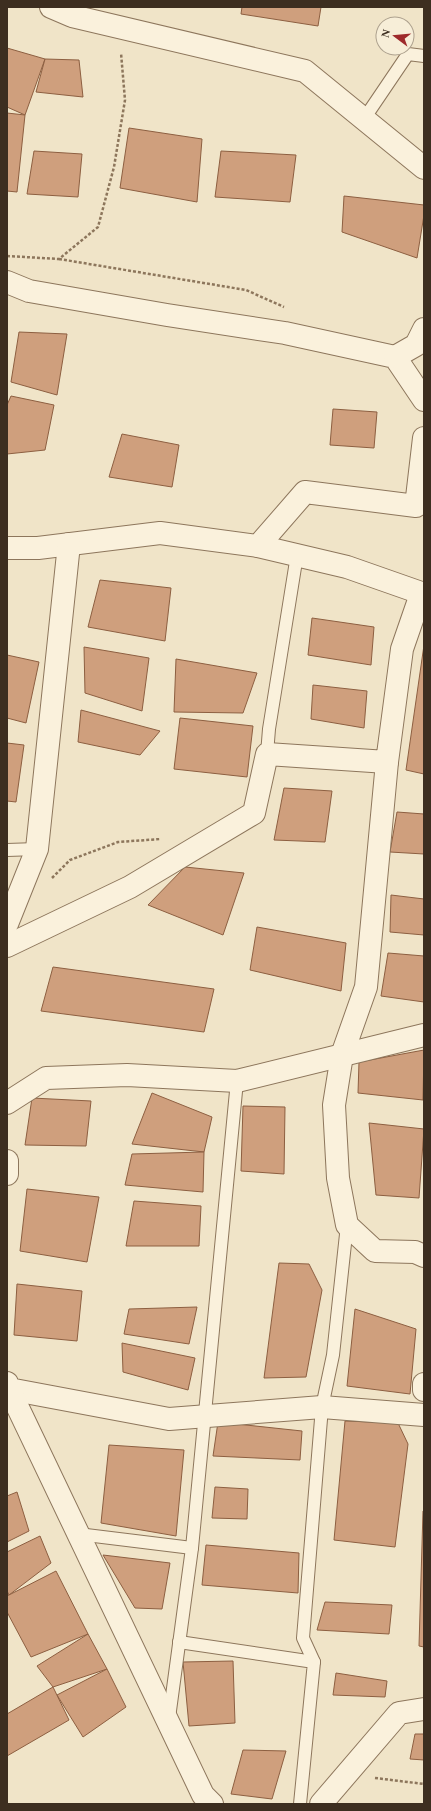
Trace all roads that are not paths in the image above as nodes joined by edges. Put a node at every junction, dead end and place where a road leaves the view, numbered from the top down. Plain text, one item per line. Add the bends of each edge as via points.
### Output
1 (51, 7) edge
2 (424, 56) edge
3 (364, 119) junction
4 (424, 168) edge
5 (7, 282) edge
6 (424, 329) edge
7 (395, 357) junction
8 (424, 400) edge
9 (424, 438) edge
10 (69, 544) junction
11 (258, 546) junction
12 (7, 548) edge
13 (297, 555) junction
14 (422, 594) edge
15 (267, 754) junction
16 (387, 762) junction
17 (37, 849) junction
18 (7, 850) edge
19 (7, 924) edge
20 (7, 946) edge
21 (424, 1035) edge
22 (342, 1055) junction
23 (238, 1081) junction
24 (7, 1103) edge
25 (7, 1162) edge
26 (7, 1174) edge
27 (347, 1225) junction
28 (424, 1256) edge
29 (424, 1384) edge
30 (8, 1387) edge
31 (424, 1390) edge
32 (322, 1407) junction
33 (424, 1415) edge
34 (204, 1416) junction
35 (78, 1534) junction
36 (192, 1548) junction
37 (179, 1642) junction
38 (314, 1662) junction
39 (424, 1709) edge
40 (168, 1723) junction
41 (212, 1804) edge
42 (300, 1804) edge
43 (321, 1804) edge

1 - 3 street via 72,16 305,72
2 - 3 lane via 408,54
3 - 4 street
5 - 7 street via 29,291 285,333
6 - 7 street via 416,345
7 - 8 street
9 - 11 street via 416,506 305,492
10 - 11 street via 160,532
10 - 12 street
10 - 17 street
11 - 13 street
13 - 14 street via 348,567
13 - 15 lane
14 - 16 street via 402,649
15 - 16 street
15 - 20 street via 254,813 130,887
16 - 22 street via 366,987
17 - 18 lane
17 - 19 street
21 - 22 street
22 - 23 street
22 - 27 street via 334,1105 338,1178
23 - 24 street via 128,1075 46,1078
23 - 34 lane
25 - 26 street
27 - 28 street via 375,1251 414,1252
27 - 32 lane via 333,1355
29 - 31 street
30 - 34 street via 169,1419
30 - 35 street
32 - 33 street
32 - 34 street
32 - 38 lane via 304,1638
34 - 36 lane
35 - 36 lane
35 - 40 street
36 - 37 lane
37 - 38 lane
37 - 40 lane
38 - 42 lane
39 - 43 street via 399,1713
40 - 41 street via 204,1795

